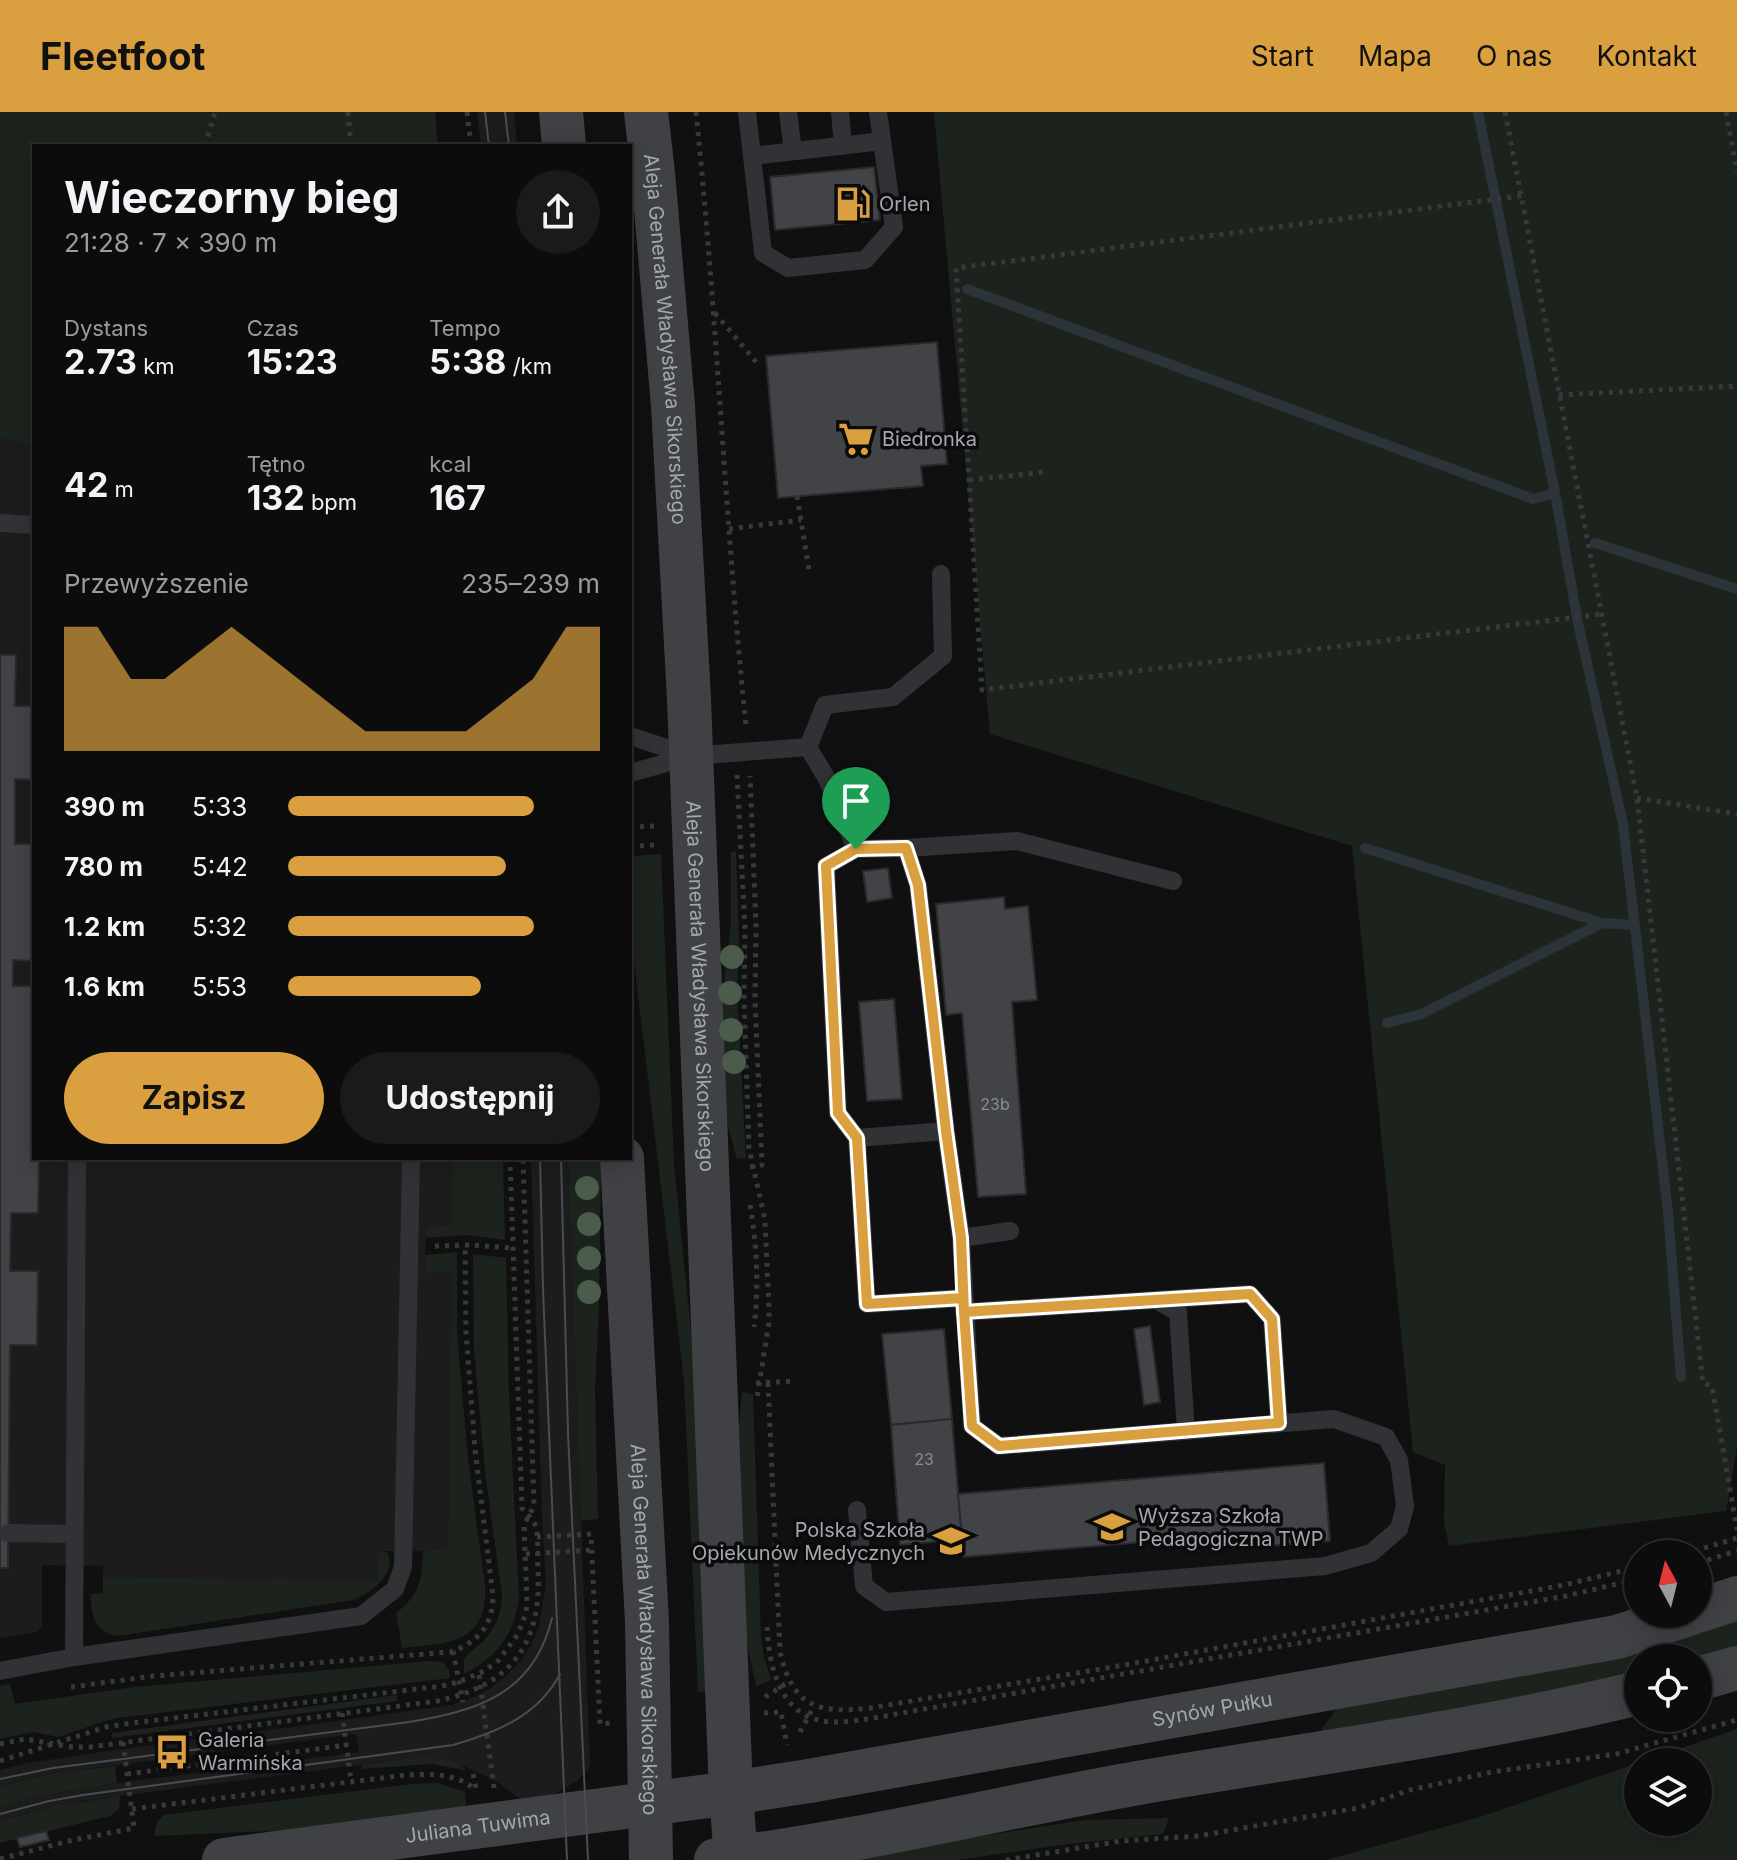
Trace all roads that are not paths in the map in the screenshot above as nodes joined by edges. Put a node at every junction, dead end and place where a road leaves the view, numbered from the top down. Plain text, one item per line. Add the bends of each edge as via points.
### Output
1 (561, 112) edge
2 (646, 112) edge
3 (747, 112) edge
4 (788, 112) edge
5 (840, 112) edge
6 (878, 112) edge
7 (882, 141) junction
8 (564, 144) edge
9 (843, 146) junction
10 (793, 151) junction
11 (752, 156) junction
12 (1, 523) edge
13 (32, 525) edge
14 (941, 574) dead end
15 (632, 737) edge
16 (808, 747) junction
17 (691, 756) junction
18 (632, 772) edge
19 (906, 848) junction
20 (856, 849) junction
21 (1173, 881) dead end
22 (946, 1131) junction
23 (857, 1138) junction
24 (77, 1160) edge
25 (411, 1160) edge
26 (622, 1160) edge
27 (1010, 1231) dead end
28 (961, 1238) junction
29 (1158, 1301) junction
30 (964, 1305) junction
31 (1279, 1423) junction
32 (1186, 1431) junction
33 (857, 1510) dead end
34 (8, 1533) dead end
35 (74, 1534) junction
36 (1737, 1598) edge
37 (1712, 1606) edge
38 (1645, 1628) edge
39 (74, 1657) junction
40 (1737, 1668) edge
41 (0, 1671) edge
42 (1712, 1675) edge
43 (1624, 1696) edge
44 (731, 1793) junction
45 (651, 1804) junction
46 (729, 1859) edge
47 (224, 1860) edge
48 (651, 1860) edge

1 - 8 main road
2 - 17 main road, Aleja Generała Władysława Sikorskiego via 673,406
3 - 11 lane
4 - 10 lane
5 - 9 lane
6 - 7 lane
7 - 9 lane
7 - 11 lane via 894,227 865,260 788,268 763,253
9 - 10 lane
10 - 11 lane
12 - 13 lane
14 - 16 lane via 943,656 893,697 825,705
15 - 17 lane
16 - 17 lane
16 - 20 lane
17 - 18 lane
17 - 44 main road, Aleja Generała Władysława Sikorskiego
19 - 20 lane
19 - 21 lane via 1017,841
19 - 22 lane via 918,885
20 - 23 lane via 826,866 838,1113
22 - 23 lane
22 - 28 lane
23 - 30 lane via 867,1304
24 - 35 lane
25 - 39 lane via 403,1567 395,1589 361,1616
26 - 45 main road, Aleja Generała Władysława Sikorskiego via 647,1622
27 - 28 lane
28 - 30 lane
29 - 30 lane
29 - 31 lane via 1250,1294 1272,1319
29 - 32 lane via 1178,1312
30 - 32 lane via 972,1426 999,1446
31 - 32 lane
31 - 33 lane via 1334,1419 1386,1437 1399,1460 1405,1506 1399,1529 1371,1553 1325,1566 886,1602 864,1586
34 - 35 lane
35 - 39 lane
36 - 37 main road
38 - 44 main road, Synów Pułku
39 - 41 lane
40 - 42 main road
43 - 46 main road via 1556,1713
44 - 45 main road, Juliana Tuwima
44 - 46 main road, Aleja Generała Władysława Sikorskiego
45 - 47 main road, Juliana Tuwima
45 - 48 main road, Aleja Generała Władysława Sikorskiego

